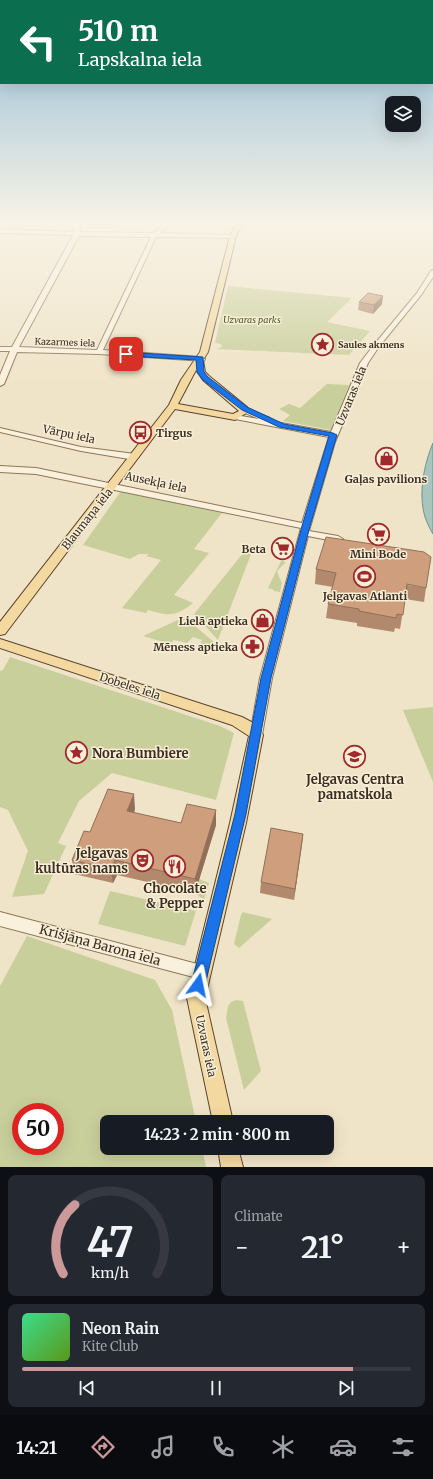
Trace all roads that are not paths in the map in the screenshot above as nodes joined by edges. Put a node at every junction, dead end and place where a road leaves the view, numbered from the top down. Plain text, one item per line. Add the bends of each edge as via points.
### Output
1 (55, 275) edge
2 (135, 275) edge
3 (222, 275) edge
4 (431, 275) edge
5 (0, 349) edge
6 (15, 349) junction
7 (99, 352) junction
8 (200, 360) junction
9 (0, 384) edge
10 (173, 406) junction
11 (244, 409) junction
12 (235, 417) junction
13 (282, 426) junction
14 (0, 430) edge
15 (333, 435) junction
16 (135, 457) junction
17 (0, 469) edge
18 (113, 486) junction
19 (305, 529) junction
20 (344, 540) edge
21 (0, 631) edge
22 (0, 643) edge
23 (256, 735) junction
24 (0, 919) edge
25 (201, 972) junction
26 (221, 1115) edge
27 (229, 1155) edge
28 (232, 1167) edge

1 - 6 street
2 - 7 street
3 - 8 main road, Blaumaņa iela
4 - 15 street, Uzvaras iela via 364,363
5 - 6 street, Kazarmes iela
6 - 7 street, Kazarmes iela
6 - 9 street
7 - 8 street, Kazarmes iela
8 - 10 main road, Blaumaņa iela via 192,369
8 - 11 main road via 201,372 206,378
10 - 12 main road
10 - 16 main road, Blaumaņa iela
11 - 12 main road
11 - 13 street
12 - 13 street
13 - 15 street
14 - 16 street, Vārpu iela via 81,449
15 - 19 street, Uzvaras iela
16 - 18 main road, Blaumaņa iela
17 - 18 street, Ausekļa iela via 36,471
18 - 19 street, Ausekļa iela
18 - 21 main road, Blaumaņa iela
19 - 20 street, Ausekļa iela
19 - 23 street, Uzvaras iela via 266,678
22 - 23 main road, Dobeles iela via 238,721 252,729
23 - 25 main road, Uzvaras iela via 238,823
24 - 25 street, Krišjāņa Barona iela
25 - 26 main road, Uzvaras iela via 196,998
27 - 28 main road

